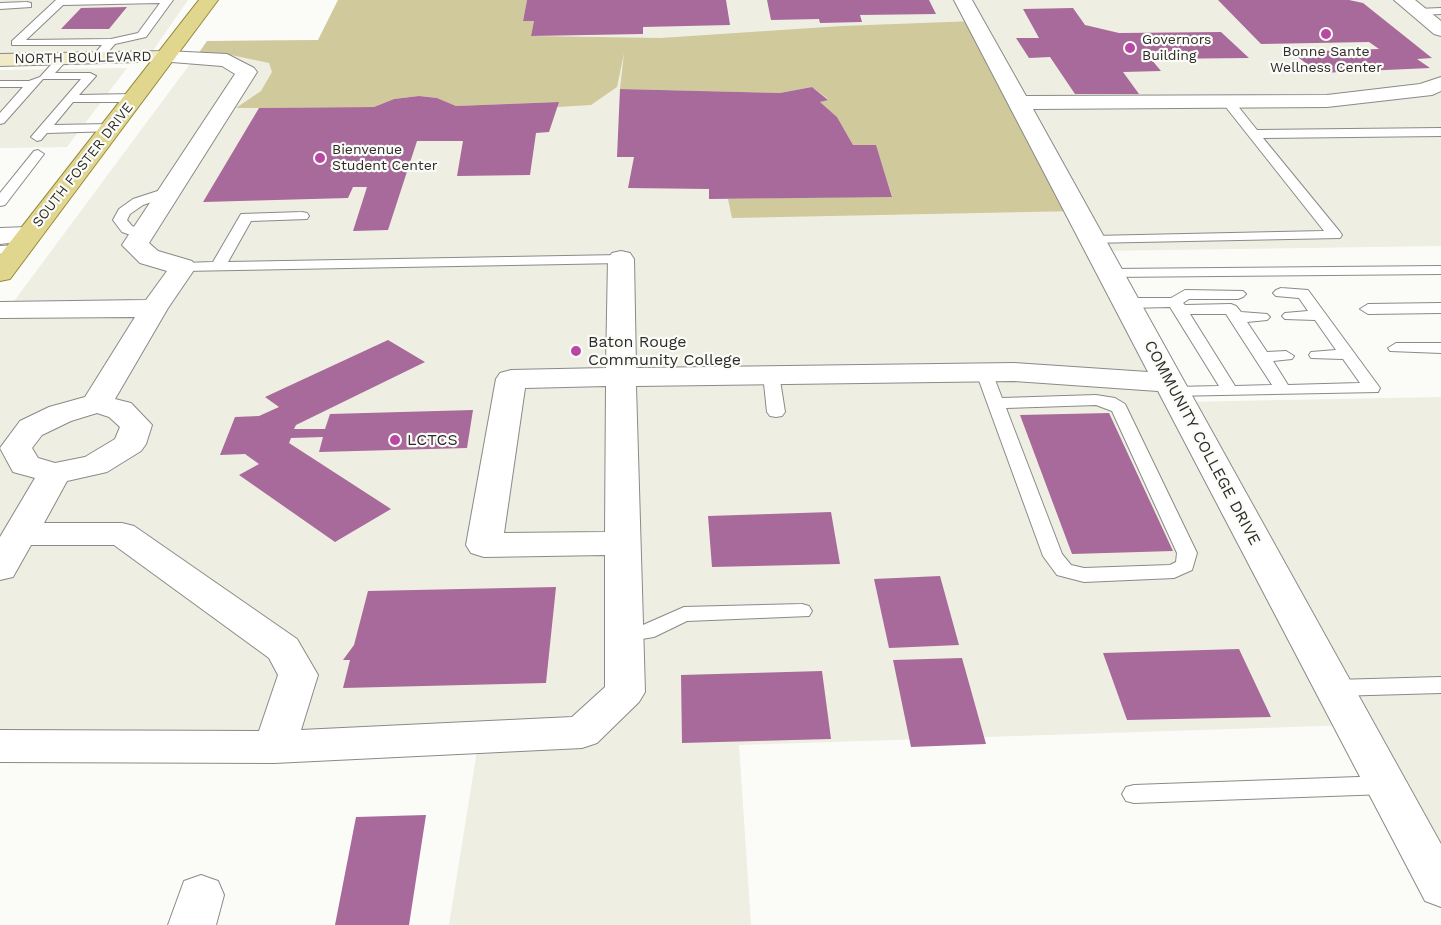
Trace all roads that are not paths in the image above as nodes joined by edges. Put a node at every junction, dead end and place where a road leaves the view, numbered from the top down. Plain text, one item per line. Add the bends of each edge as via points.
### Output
1 (209, 0) edge
2 (963, 0) edge
3 (27, 5) dead end
4 (0, 6) edge
5 (1410, 6) edge
6 (1441, 11) edge
7 (1441, 30) edge
8 (111, 42) junction
9 (30, 43) junction
10 (166, 57) junction
11 (97, 58) junction
12 (6, 59) edge
13 (62, 59) junction
14 (45, 76) junction
15 (0, 84) edge
16 (32, 84) junction
17 (1437, 89) edge
18 (69, 99) junction
19 (134, 99) junction
20 (1019, 103) junction
21 (1229, 103) junction
22 (0, 120) edge
23 (111, 128) junction
24 (1441, 132) edge
25 (1254, 134) junction
26 (38, 154) dead end
27 (6, 187) edge
28 (0, 202) edge
29 (302, 216) dead end
30 (1093, 240) junction
31 (12, 242) edge
32 (621, 260) joint
33 (218, 266) junction
34 (183, 267) junction
35 (1441, 270) edge
36 (0, 273) edge
37 (1111, 273) junction
38 (1281, 293) dead end
39 (1238, 294) dead end
40 (1127, 303) junction
41 (1178, 306) junction
42 (154, 308) junction
43 (1441, 308) edge
44 (1368, 309) dead end
45 (0, 310) edge
46 (1319, 315) junction
47 (1290, 316) dead end
48 (1236, 317) junction
49 (1262, 317) dead end
50 (1396, 348) dead end
51 (1441, 348) edge
52 (1347, 354) junction
53 (1317, 355) dead end
54 (1286, 356) dead end
55 (1262, 357) junction
56 (984, 372) junction
57 (771, 374) junction
58 (621, 377) junction
59 (1172, 388) junction
60 (1283, 390) junction
61 (1230, 391) junction
62 (97, 404) junction
63 (996, 404) junction
64 (776, 412) dead end
65 (56, 473) junction
66 (19, 534) junction
67 (623, 543) junction
68 (0, 568) edge
69 (802, 611) dead end
70 (624, 635) junction
71 (1441, 685) edge
72 (1335, 688) junction
73 (0, 746) edge
74 (274, 747) junction
75 (1386, 785) junction
76 (1134, 794) dead end
77 (1441, 887) edge

1 - 10 main road, SOUTH FOSTER DRIVE
2 - 20 street, COMMUNITY COLLEGE DRIVE
3 - 4 lane
5 - 6 lane
5 - 7 street
8 - 9 lane
8 - 9 lane via 142,35 168,0 60,2 16,43
8 - 11 lane
9 - 12 lane
10 - 11 street, NORTH BOULEVARD
10 - 19 main road, SOUTH FOSTER DRIVE
10 - 34 street via 227,60 247,72 135,245 149,257
11 - 13 street, NORTH BOULEVARD
12 - 13 street, NORTH BOULEVARD
13 - 14 lane
14 - 16 lane
14 - 18 lane via 90,76
15 - 16 lane
16 - 22 lane
17 - 21 street via 1327,101
18 - 19 lane
18 - 23 lane via 41,133
19 - 23 main road, SOUTH FOSTER DRIVE
20 - 21 street
20 - 30 street, COMMUNITY COLLEGE DRIVE
21 - 25 lane
23 - 31 main road, SOUTH FOSTER DRIVE
24 - 25 lane
25 - 30 lane via 1335,235
26 - 27 lane
27 - 28 lane
29 - 33 lane via 246,217
30 - 37 street, COMMUNITY COLLEGE DRIVE
31 - 36 main road, SOUTH FOSTER DRIVE
32 - 33 lane
32 - 58 street
33 - 34 lane
34 - 42 street
35 - 37 lane
37 - 40 street, COMMUNITY COLLEGE DRIVE
38 - 46 lane via 1303,293
39 - 41 lane via 1185,295
40 - 41 lane
40 - 59 street, COMMUNITY COLLEGE DRIVE
41 - 48 lane via 1231,309
41 - 61 lane
42 - 45 street
42 - 62 street
43 - 44 lane
46 - 47 lane
46 - 52 lane
48 - 49 lane
48 - 55 lane
50 - 51 lane
52 - 53 lane
52 - 60 lane via 1372,388
54 - 55 lane
55 - 60 lane
56 - 57 street
56 - 59 street
56 - 63 lane
57 - 58 street
57 - 64 lane
58 - 67 street
58 - 67 street via 511,379 484,545
59 - 61 lane
59 - 72 street, COMMUNITY COLLEGE DRIVE
60 - 61 lane
62 - 65 street via 120,410 136,425 130,444 95,465
62 - 65 street via 60,414 32,428 16,448 25,465
63 - 63 lane via 1053,556 1064,570 1084,575 1174,571 1185,565 1186,553 1119,408 1096,400
65 - 66 street
66 - 68 street
66 - 74 street via 122,534 283,649 298,675
67 - 70 street
69 - 70 lane via 684,614 647,632
70 - 74 street via 625,692 582,732
71 - 72 lane
72 - 75 street, COMMUNITY COLLEGE DRIVE
73 - 74 street
75 - 76 lane
75 - 77 street, COMMUNITY COLLEGE DRIVE

